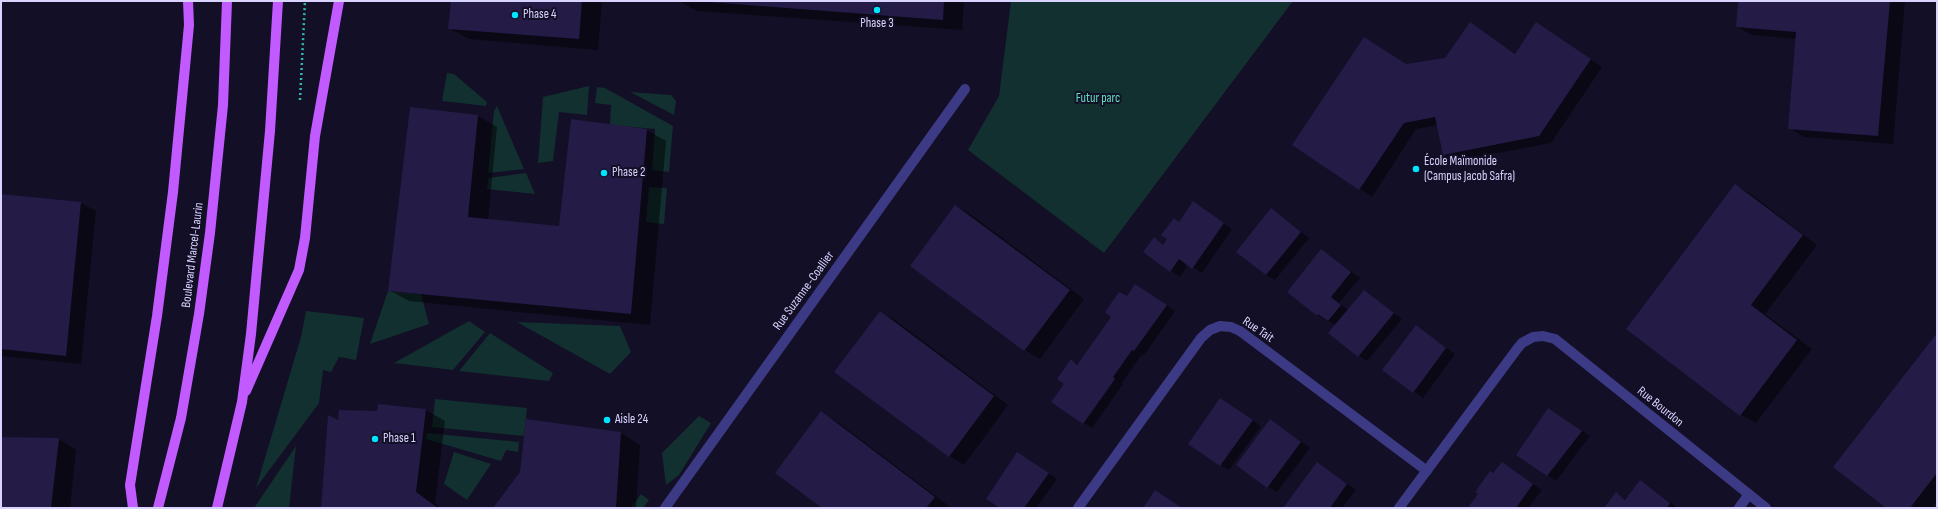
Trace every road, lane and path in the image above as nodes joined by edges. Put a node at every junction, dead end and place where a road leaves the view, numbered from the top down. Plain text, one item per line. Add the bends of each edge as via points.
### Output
1 (188, 1) edge
2 (227, 1) edge
3 (278, 1) edge
4 (339, 1) edge
5 (965, 89) dead end
6 (242, 402) junction
7 (1427, 471) junction
8 (1749, 494) junction
9 (133, 508) edge
10 (158, 508) edge
11 (217, 508) edge
12 (665, 508) edge
13 (1078, 508) edge
14 (1399, 508) edge
15 (1738, 508) edge
16 (1766, 508) edge

1 - 9 main road via 189,25 173,192 157,316 130,485
2 - 10 main road, Boulevard Marcel-Laurin via 223,105 210,234 181,418
3 - 6 main road via 274,82 258,267
4 - 6 main road via 315,136 305,238 299,270
5 - 12 street, Rue Suzanne-Coallier
6 - 11 main road
7 - 8 street, Rue Bourdon via 1522,343 1533,337 1543,336 1555,340
7 - 13 street, Rue Tait via 1240,331 1220,326 1201,338
7 - 14 street
8 - 15 street
8 - 16 street, Rue Bourdon

